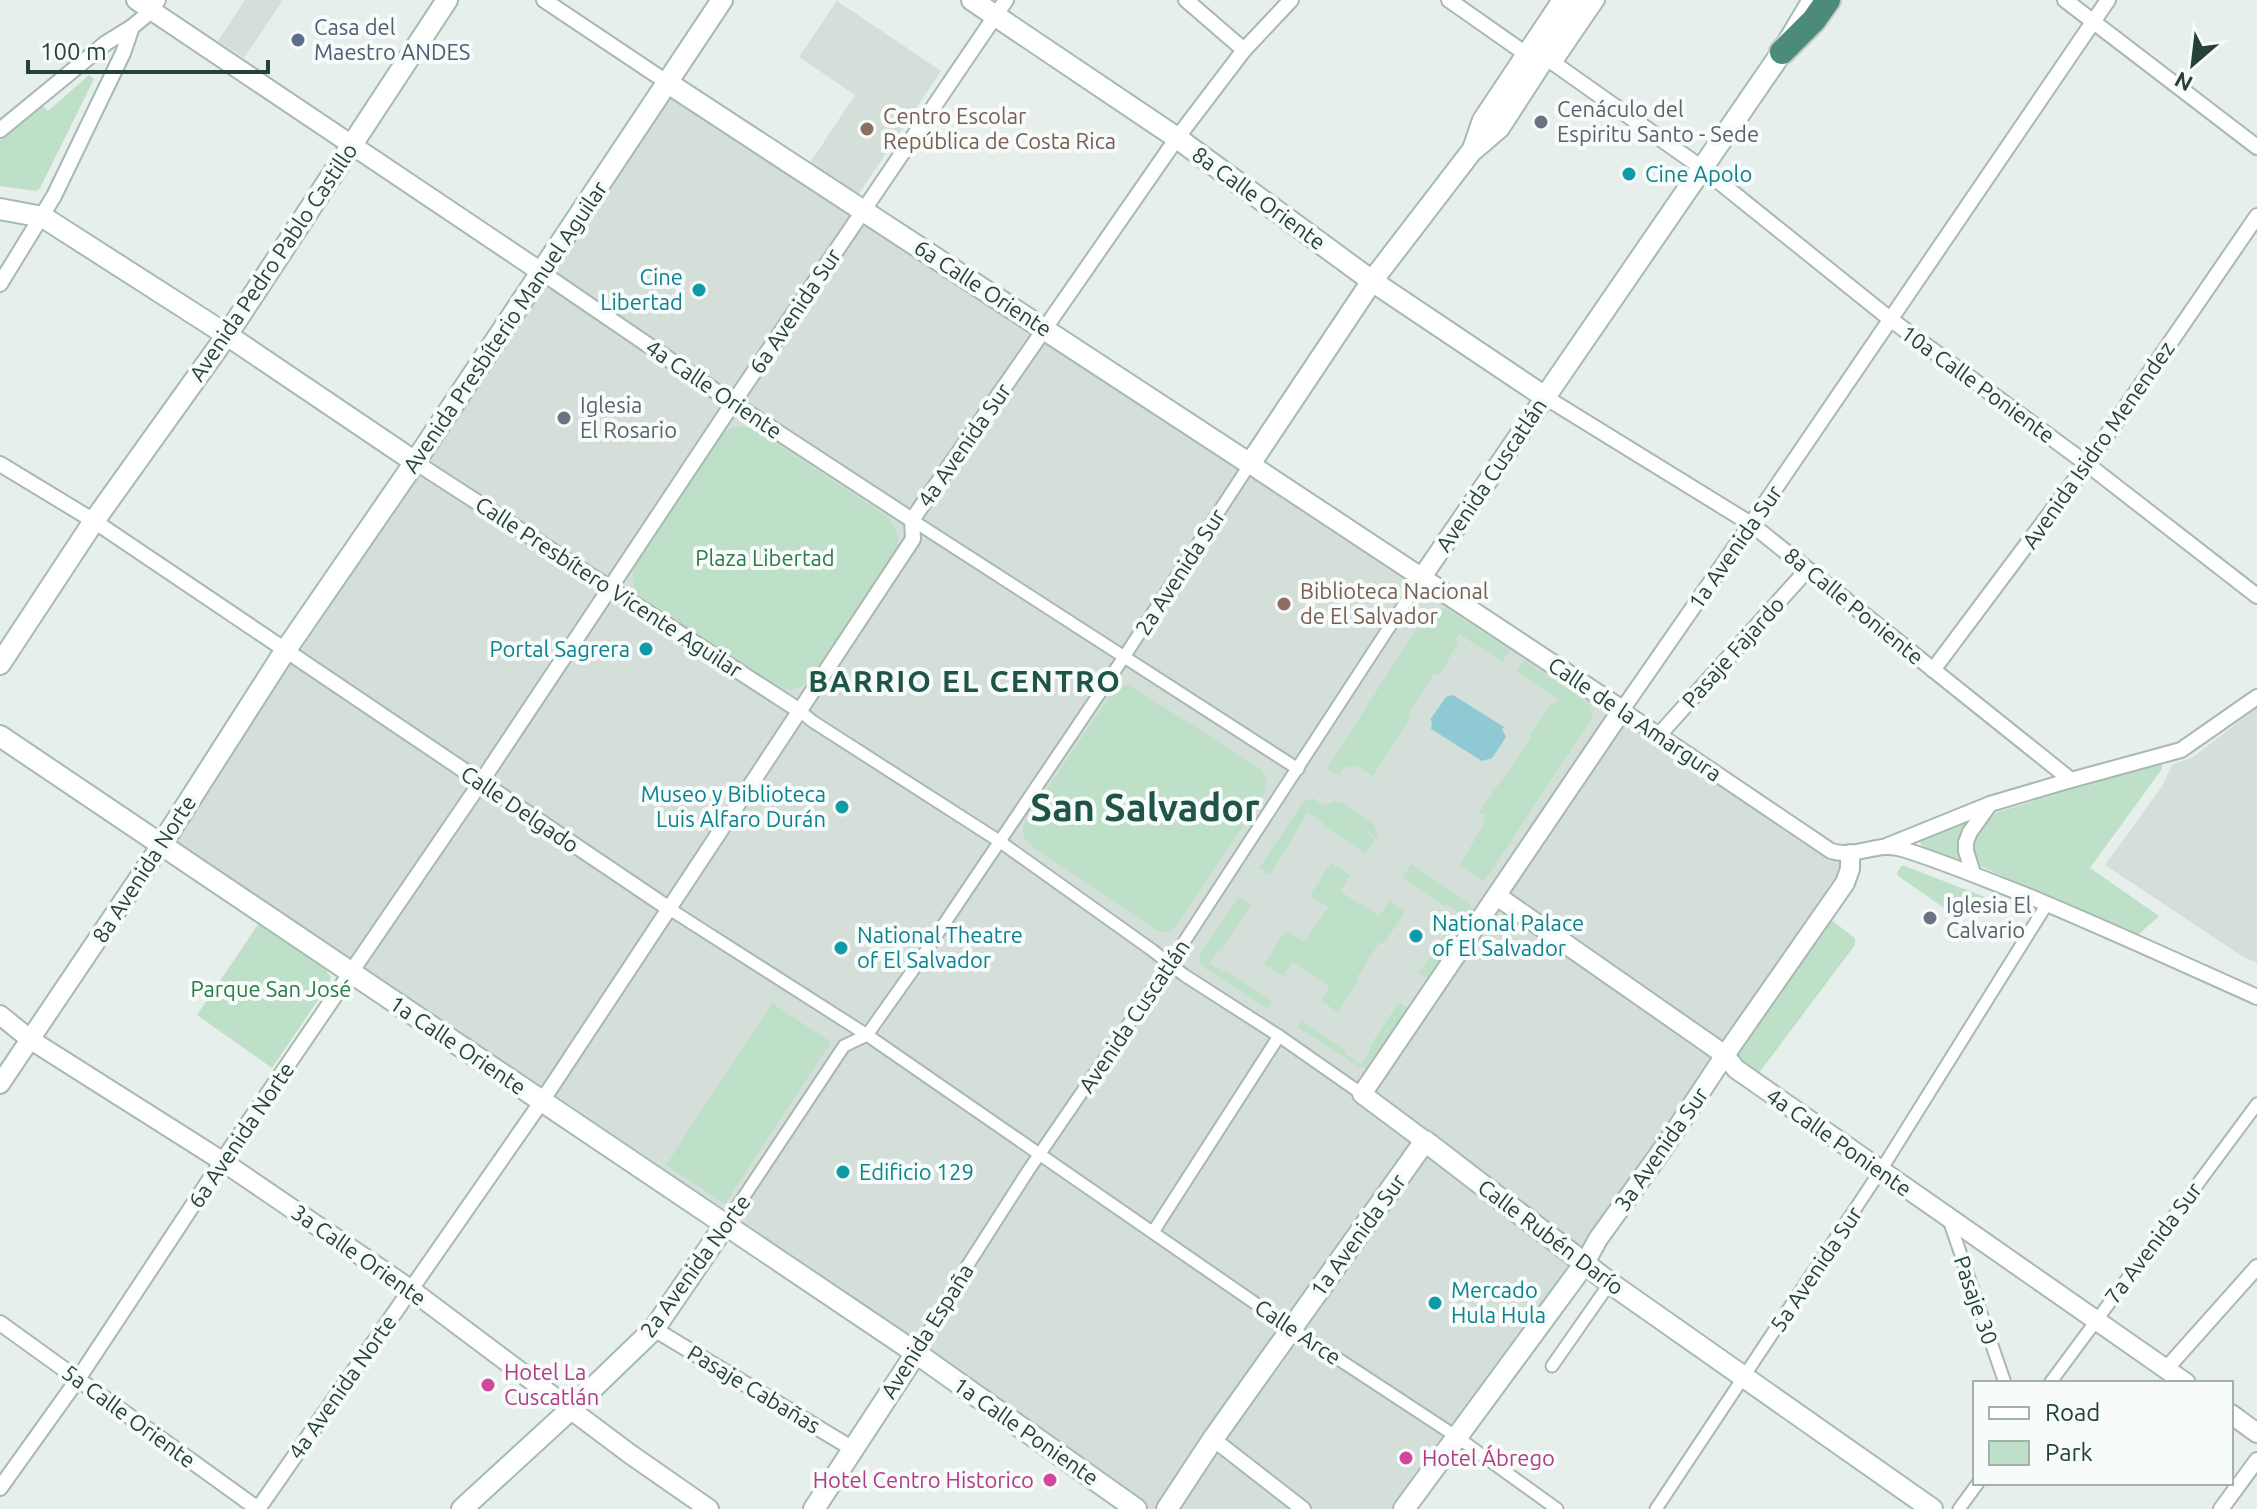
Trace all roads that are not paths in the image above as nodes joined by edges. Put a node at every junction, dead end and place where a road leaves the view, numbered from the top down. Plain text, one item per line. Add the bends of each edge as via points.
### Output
1 (447, 0) edge
2 (544, 0) edge
3 (722, 0) edge
4 (972, 0) edge
5 (1186, 0) edge
6 (1291, 0) edge
7 (1449, 0) edge
8 (1562, 0) edge
9 (1582, 0) edge
10 (1597, 0) edge
11 (1813, 0) edge
12 (1828, 0) edge
13 (2065, 0) edge
14 (2108, 0) edge
15 (148, 4) edge
16 (1001, 8) edge
17 (2094, 21) junction
18 (132, 27) junction
19 (1244, 50) junction
20 (1782, 52) junction
21 (1542, 58) junction
22 (668, 83) junction
23 (0, 130) edge
24 (1177, 138) junction
25 (352, 146) junction
26 (2257, 147) edge
27 (1702, 168) junction
28 (0, 209) edge
29 (864, 210) junction
30 (2257, 216) edge
31 (43, 217) junction
32 (541, 272) junction
33 (1372, 281) junction
34 (0, 284) edge
35 (1890, 319) junction
36 (1045, 329) junction
37 (227, 335) junction
38 (1545, 397) junction
39 (733, 403) junction
40 (415, 462) junction
41 (0, 464) edge
42 (1250, 464) junction
43 (2087, 464) junction
44 (912, 520) junction
45 (94, 521) junction
46 (1751, 524) junction
47 (1807, 570) junction
48 (1422, 577) junction
49 (610, 587) junction
50 (2257, 596) edge
51 (285, 651) junction
52 (1124, 657) junction
53 (0, 664) edge
54 (1933, 670) junction
55 (2257, 697) edge
56 (1622, 710) junction
57 (800, 711) junction
58 (1659, 735) junction
59 (0, 736) edge
60 (1298, 769) junction
61 (2071, 780) junction
62 (481, 782) junction
63 (1990, 804) junction
64 (999, 841) junction
65 (161, 845) junction
66 (1886, 846) junction
67 (1850, 854) junction
68 (1973, 873) junction
69 (1497, 896) junction
70 (2047, 904) junction
71 (668, 908) junction
72 (1169, 965) junction
73 (351, 973) junction
74 (2257, 997) edge
75 (0, 1015) edge
76 (867, 1035) junction
77 (1279, 1036) junction
78 (31, 1040) junction
79 (1725, 1055) junction
80 (0, 1084) edge
81 (1362, 1094) junction
82 (542, 1101) junction
83 (2257, 1104) edge
84 (1425, 1141) junction
85 (1041, 1153) junction
86 (222, 1161) junction
87 (1881, 1170) junction
88 (1947, 1217) junction
89 (725, 1225) junction
90 (1153, 1232) junction
91 (1585, 1263) junction
92 (2257, 1267) edge
93 (1610, 1283) junction
94 (410, 1289) junction
95 (2096, 1320) junction
96 (0, 1323) edge
97 (1291, 1328) junction
98 (654, 1329) junction
99 (916, 1353) junction
100 (1552, 1366) dead end
101 (2166, 1369) junction
102 (1743, 1378) junction
103 (78, 1379) junction
104 (2004, 1381) edge
105 (2051, 1381) edge
106 (2183, 1381) edge
107 (570, 1410) junction
108 (2233, 1415) edge
109 (2257, 1433) edge
110 (1457, 1437) junction
111 (1213, 1439) junction
112 (853, 1449) junction
113 (2257, 1460) edge
114 (1977, 1485) edge
115 (0, 1488) edge
116 (258, 1509) edge
117 (462, 1509) edge
118 (709, 1509) edge
119 (814, 1509) edge
120 (1136, 1509) edge
121 (1167, 1509) edge
122 (1303, 1509) edge
123 (1404, 1509) edge
124 (1557, 1509) edge
125 (1656, 1509) edge
126 (1932, 1509) edge
127 (1959, 1509) edge
128 (2221, 1509) edge

1 - 25 main road, Avenida Pedro Pablo Castillo
2 - 22 street, 6a Calle Oriente
3 - 22 main road, Avenida Presbíterio Manuel Aguilar
4 - 16 main road, 8a Calle Oriente
5 - 19 street
6 - 19 street, 4a Avenida Sur
7 - 21 street, 10a Calle Poniente
8 - 21 street, 2a Avenida Sur
9 - 21 main road, 2a Avenida Sur
10 - 21 street, 2a Avenida Sur
11 - 20 main road, Avenida Cuscatlán
12 - 20 highway
13 - 17 street
14 - 17 street, 1a Avenida Sur
15 - 18 street
15 - 25 street, 4a Calle Oriente
16 - 24 main road, 8a Calle Oriente
16 - 29 street, 6a Avenida Sur
17 - 26 street
17 - 35 street, 1a Avenida Sur
18 - 23 street
18 - 31 street
19 - 24 street, 4a Avenida Sur
20 - 27 main road, Avenida Cuscatlán
21 - 27 street, 10a Calle Poniente
21 - 33 main road, 2a Avenida Sur via 1499,128 1471,152
22 - 29 main road, 6a Calle Oriente
22 - 32 main road, Avenida Presbíterio Manuel Aguilar
24 - 33 main road, 8a Calle Oriente
24 - 36 street, 4a Avenida Sur
25 - 32 street, 4a Calle Oriente
25 - 37 main road, Avenida Pedro Pablo Castillo
27 - 35 street, 10a Calle Poniente
27 - 38 main road, Avenida Cuscatlán
28 - 31 main road
29 - 36 main road, 6a Calle Oriente
29 - 39 street, 6a Avenida Sur
30 - 43 street, Avenida Isidro Menendez
31 - 34 street
31 - 37 main road, Calle Presbítero Vicente Aguilar
32 - 39 street, 4a Calle Oriente
32 - 40 main road, Avenida Presbíterio Manuel Aguilar
33 - 38 main road, 8a Calle Oriente
33 - 42 main road, 2a Avenida Sur
35 - 43 street, 10a Calle Poniente
35 - 46 street, 1a Avenida Sur
36 - 42 main road, 6a Calle Oriente
36 - 44 street, 4a Avenida Sur
37 - 40 main road, Calle Presbítero Vicente Aguilar
37 - 45 main road, Avenida Pedro Pablo Castillo
38 - 46 street, 8a Calle Poniente
38 - 48 street, Avenida Cuscatlán
39 - 44 street, 4a Calle Oriente
39 - 49 street, 6a Avenida Sur
40 - 49 street, Calle Presbítero Vicente Aguilar
40 - 51 main road, Avenida Presbíterio Manuel Aguilar
41 - 45 street, Calle Delgado
42 - 48 street, 6a Calle Oriente
42 - 52 street, 2a Avenida Sur
43 - 50 street, 10a Calle Poniente
43 - 54 street, Avenida Isidro Menendez
44 - 52 street, 4a Calle Oriente
44 - 57 street, 4a Avenida Sur via 913,539
45 - 51 street, Calle Delgado
45 - 53 main road, Avenida Pedro Pablo Castillo
46 - 47 street, 8a Calle Poniente
46 - 56 street, 1a Avenida Sur
47 - 54 street, 8a Calle Poniente
47 - 58 street, Pasaje Fajardo
48 - 56 street, Calle de la Amargura
48 - 60 street, Avenida Cuscatlán
49 - 57 street, Calle Presbítero Vicente Aguilar
49 - 62 street, 6a Avenida Sur
51 - 62 street, Calle Delgado
51 - 65 main road, 8a Avenida Norte
52 - 60 street, 4a Calle Oriente
52 - 64 street, 2a Avenida Sur
54 - 61 street, 8a Calle Poniente
55 - 61 street via 2181,750
56 - 58 street, Calle de la Amargura
56 - 69 street, 1a Avenida Sur
57 - 64 street, Calle Presbítero Vicente Aguilar
57 - 71 street, 4a Avenida Sur
58 - 67 street, Calle de la Amargura via 1831,851
59 - 65 main road, 1a Calle Oriente
60 - 72 street, Avenida Cuscatlán
61 - 63 street
62 - 71 street, Calle Delgado
62 - 73 street, 6a Avenida Norte
63 - 66 street
63 - 68 street via 1966,842
64 - 72 street, Calle Presbítero Vicente Aguilar
64 - 76 street, 2a Avenida Sur
65 - 73 main road, 1a Calle Oriente
65 - 78 street, 8a Avenida Norte
66 - 67 street
66 - 68 street
67 - 79 street, 3a Avenida Sur via 1845,883
68 - 70 street
69 - 79 street, 4a Calle Poniente
69 - 81 street, 1a Avenida Sur
70 - 74 street
70 - 87 street, 5a Avenida Sur
71 - 76 street, Calle Delgado
71 - 82 street, 4a Avenida Norte
72 - 77 street, Calle Rubén Darío
72 - 85 street, Avenida Cuscatlán
73 - 82 main road, 1a Calle Oriente
73 - 86 street, 6a Avenida Norte
75 - 78 street, 3a Calle Oriente
76 - 85 street, Calle Delgado
76 - 89 street, 2a Avenida Norte via 844,1046
77 - 81 street, Calle Rubén Darío
77 - 90 street
78 - 80 street, 8a Avenida Norte
78 - 86 street, 3a Calle Oriente
79 - 87 street, 4a Calle Poniente via 1736,1069
79 - 91 street, 3a Avenida Sur
81 - 84 street, Calle Rubén Darío
82 - 89 main road, 1a Calle Oriente
82 - 94 street, 4a Avenida Norte
83 - 95 street, 7a Avenida Sur
84 - 91 main road, Calle Rubén Darío
84 - 97 main road, 1a Avenida Sur
85 - 90 street, Calle Arce
85 - 99 street, Avenida España
86 - 94 street, 3a Calle Oriente
86 - 103 street, 6a Avenida Norte
87 - 88 street, 4a Calle Poniente
87 - 102 street, 5a Avenida Sur
88 - 95 street, 4a Calle Poniente
88 - 104 street, Pasaje 30
89 - 98 main road, 2a Avenida Norte
89 - 99 main road, 1a Calle Oriente
90 - 97 street, Calle Arce
91 - 93 main road, Calle Rubén Darío
91 - 110 main road, 3a Avenida Sur
92 - 101 street
93 - 100 street
93 - 102 main road, Calle Rubén Darío
94 - 107 street, 3a Calle Oriente
94 - 116 street, 4a Avenida Norte
95 - 101 street, 4a Calle Poniente
95 - 105 street, 7a Avenida Sur
96 - 103 street, 5a Calle Oriente
97 - 110 street, Calle Arce
97 - 111 main road, 1a Avenida Sur
98 - 107 main road, 2a Avenida Norte
98 - 112 street, Pasaje Cabañas
99 - 112 main road, Avenida España
99 - 120 main road, 1a Calle Poniente
101 - 106 street, 4a Calle Poniente
102 - 125 street, 5a Avenida Sur
102 - 126 main road, Calle Rubén Darío
103 - 115 street, 6a Avenida Norte
103 - 116 street, 5a Calle Oriente
107 - 117 main road, 2a Avenida Norte
107 - 118 street, 3a Calle Oriente
108 - 109 street
110 - 123 main road, 3a Avenida Sur
110 - 124 street, Calle Arce
111 - 121 main road, 1a Avenida Sur
111 - 122 street
112 - 119 main road, Avenida España
113 - 128 street
114 - 127 street

